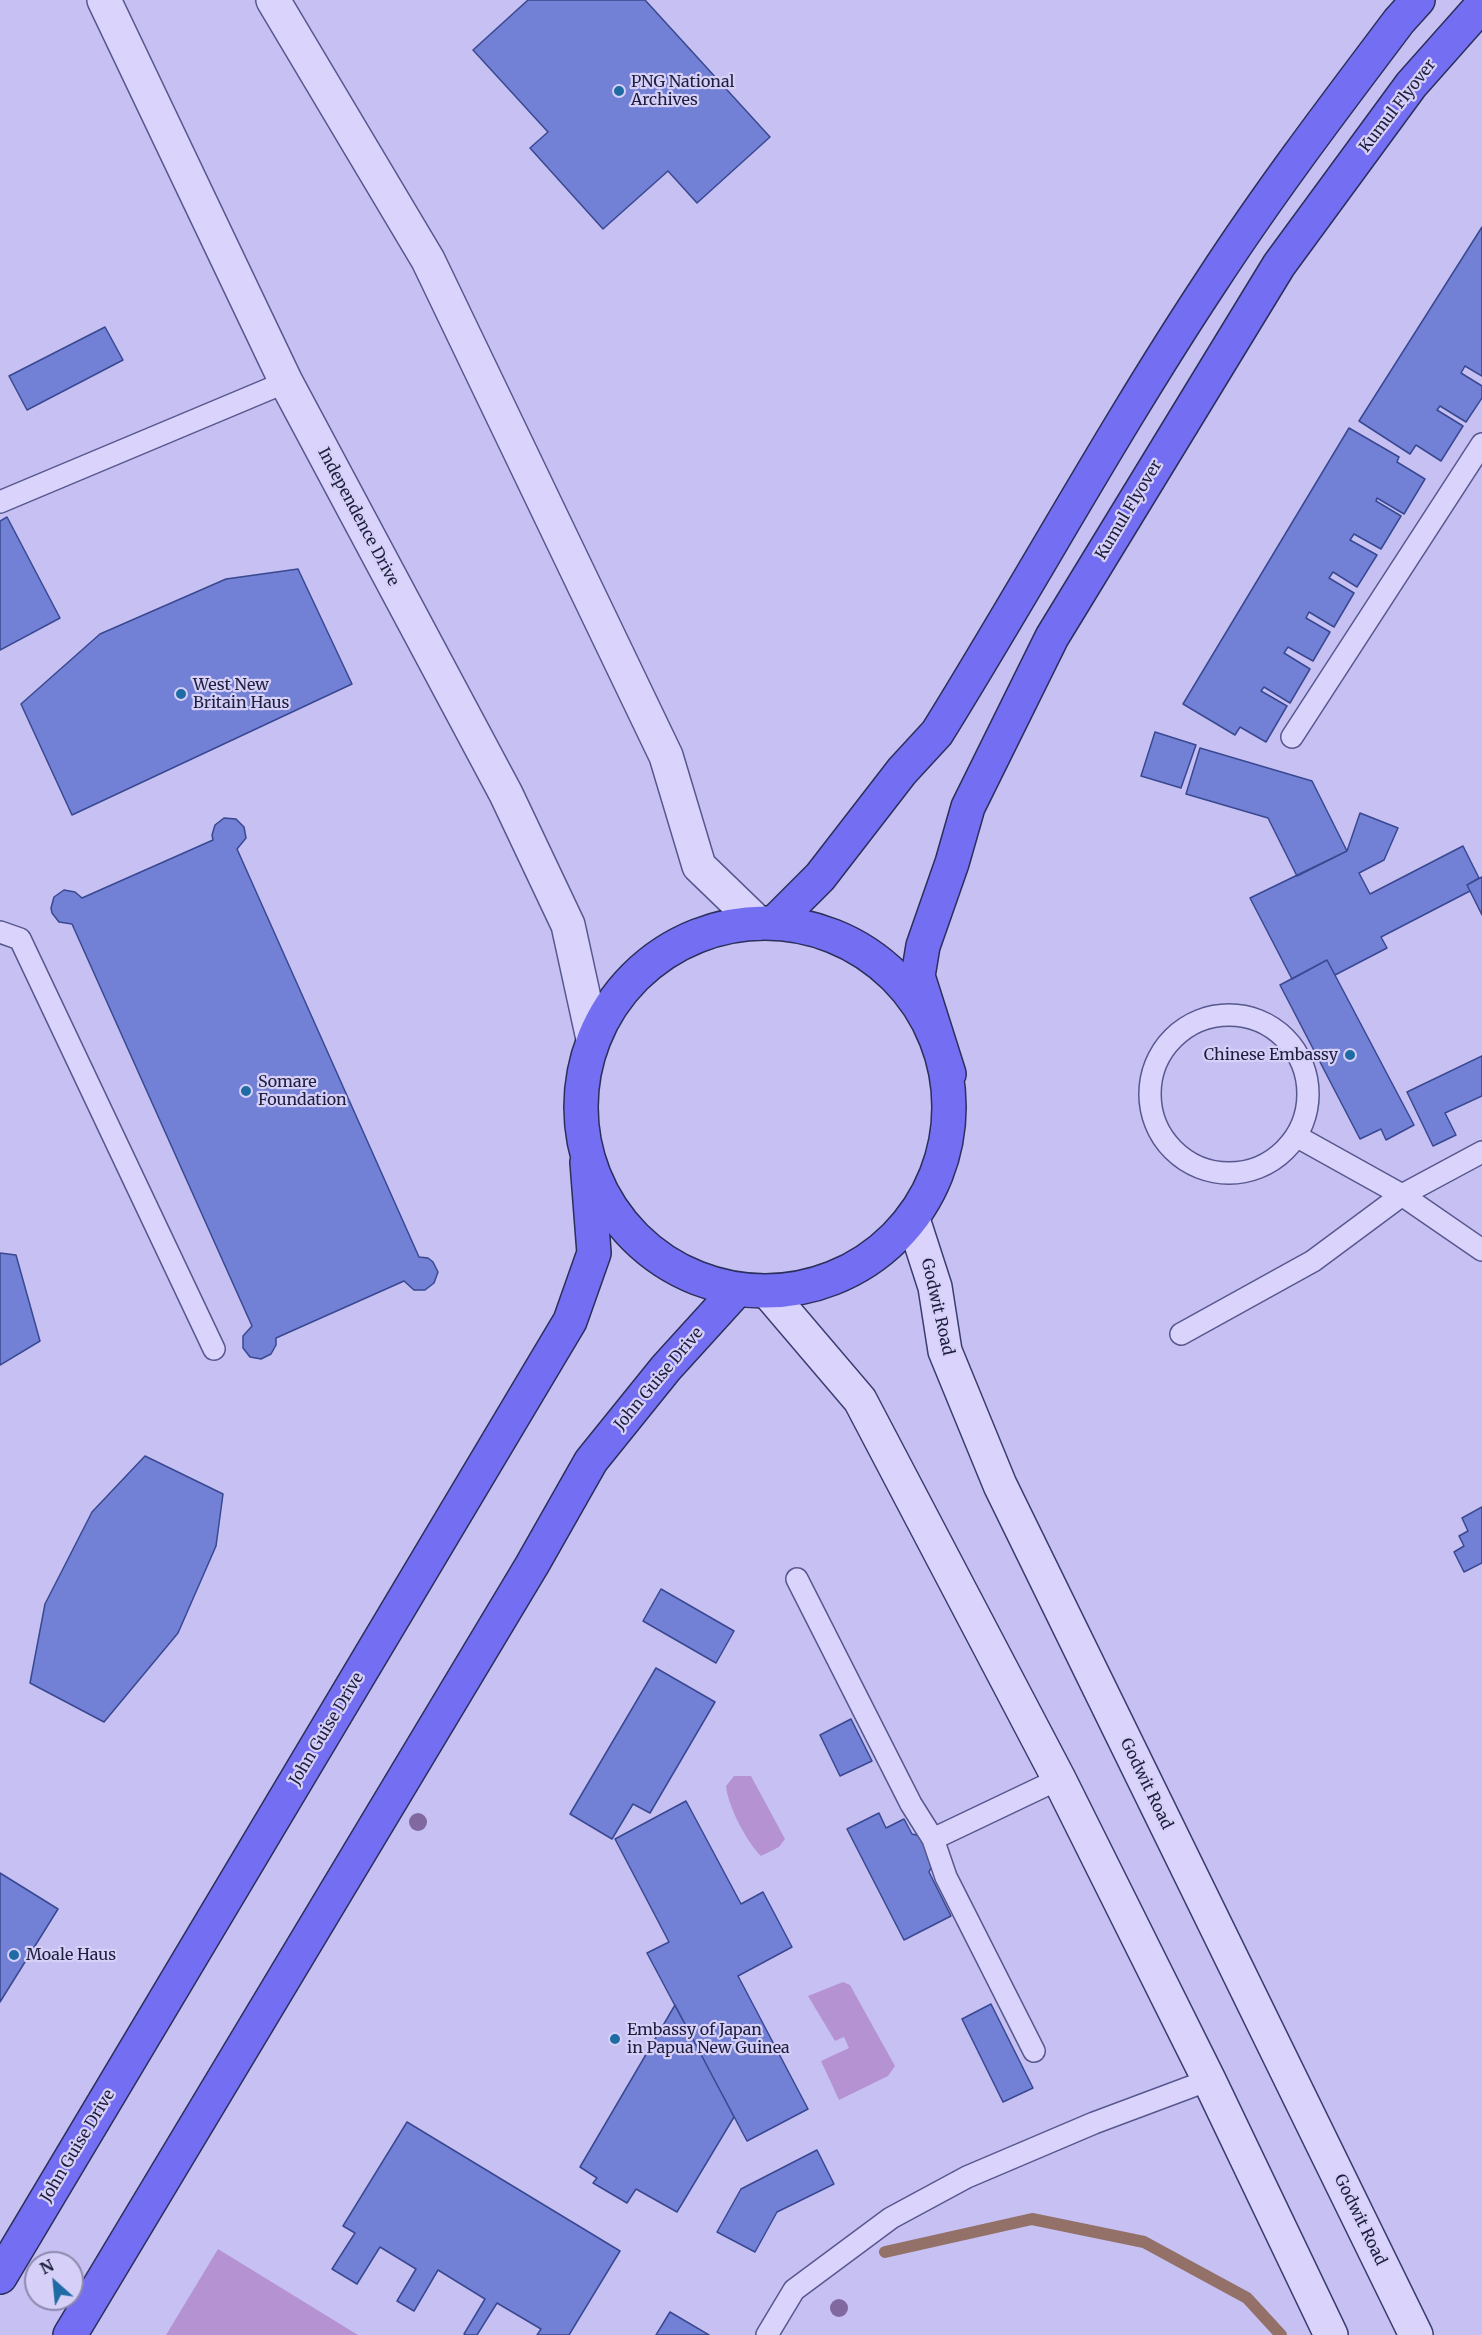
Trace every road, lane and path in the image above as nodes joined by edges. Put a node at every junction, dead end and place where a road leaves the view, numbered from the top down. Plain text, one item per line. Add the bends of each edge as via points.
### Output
1 (104, 0) edge
2 (273, 0) edge
3 (1418, 0) edge
4 (1482, 5) edge
5 (286, 382) junction
6 (1482, 444) edge
7 (0, 502) edge
8 (1292, 736) dead end
9 (766, 923) junction
10 (0, 932) edge
11 (593, 1039) junction
12 (949, 1074) junction
13 (1296, 1136) junction
14 (1482, 1152) edge
15 (587, 1162) junction
16 (1402, 1196) junction
17 (914, 1219) junction
18 (1482, 1250) edge
19 (736, 1291) junction
20 (768, 1292) junction
21 (1180, 1334) dead end
22 (214, 1349) dead end
23 (797, 1580) dead end
24 (1059, 1779) junction
25 (933, 1839) junction
26 (1034, 2051) dead end
27 (1209, 2080) junction
28 (0, 2277) edge
29 (70, 2335) edge
30 (767, 2335) edge
31 (1331, 2335) edge
32 (1416, 2335) edge

1 - 5 main road, Independence Drive
2 - 9 main road via 434,271 666,756 699,866
3 - 9 highway via 1285,171 1212,280 937,733 902,771 820,877
4 - 12 highway, Kumul Flyover via 1411,85 1279,265 1052,637 968,807 923,946 918,976
5 - 7 lane
5 - 11 main road, Independence Drive via 506,794 568,925
6 - 8 lane
9 - 11 highway via 706,933 659,956 620,993
9 - 12 highway via 823,932 868,953 906,985 933,1026
10 - 22 lane via 20,939
11 - 15 highway via 580,1100
12 - 17 highway via 951,1112 946,1150 933,1186
13 - 13 lane via 1307,1111 1308,1084 1300,1057 1283,1035 1260,1020 1234,1014 1206,1018 1181,1030 1164,1048 1152,1071 1149,1095 1153,1120 1165,1142 1183,1160 1206,1170 1231,1174 1255,1169 1278,1157
13 - 16 lane
14 - 16 lane
15 - 19 highway via 609,1209 643,1248 686,1275
15 - 28 highway, John Guise Drive via 594,1253 570,1321
16 - 18 lane
16 - 21 lane via 1312,1261
17 - 20 highway via 879,1253 837,1278
17 - 32 main road, Godwit Road via 935,1287 945,1351 1000,1485
19 - 20 highway
19 - 29 highway, John Guise Drive via 666,1368 591,1461
20 - 24 main road via 860,1400
23 - 25 lane via 911,1804
24 - 25 lane
24 - 27 main road
25 - 26 lane via 946,1877
27 - 30 lane via 967,2177 891,2218 794,2289
27 - 31 main road

